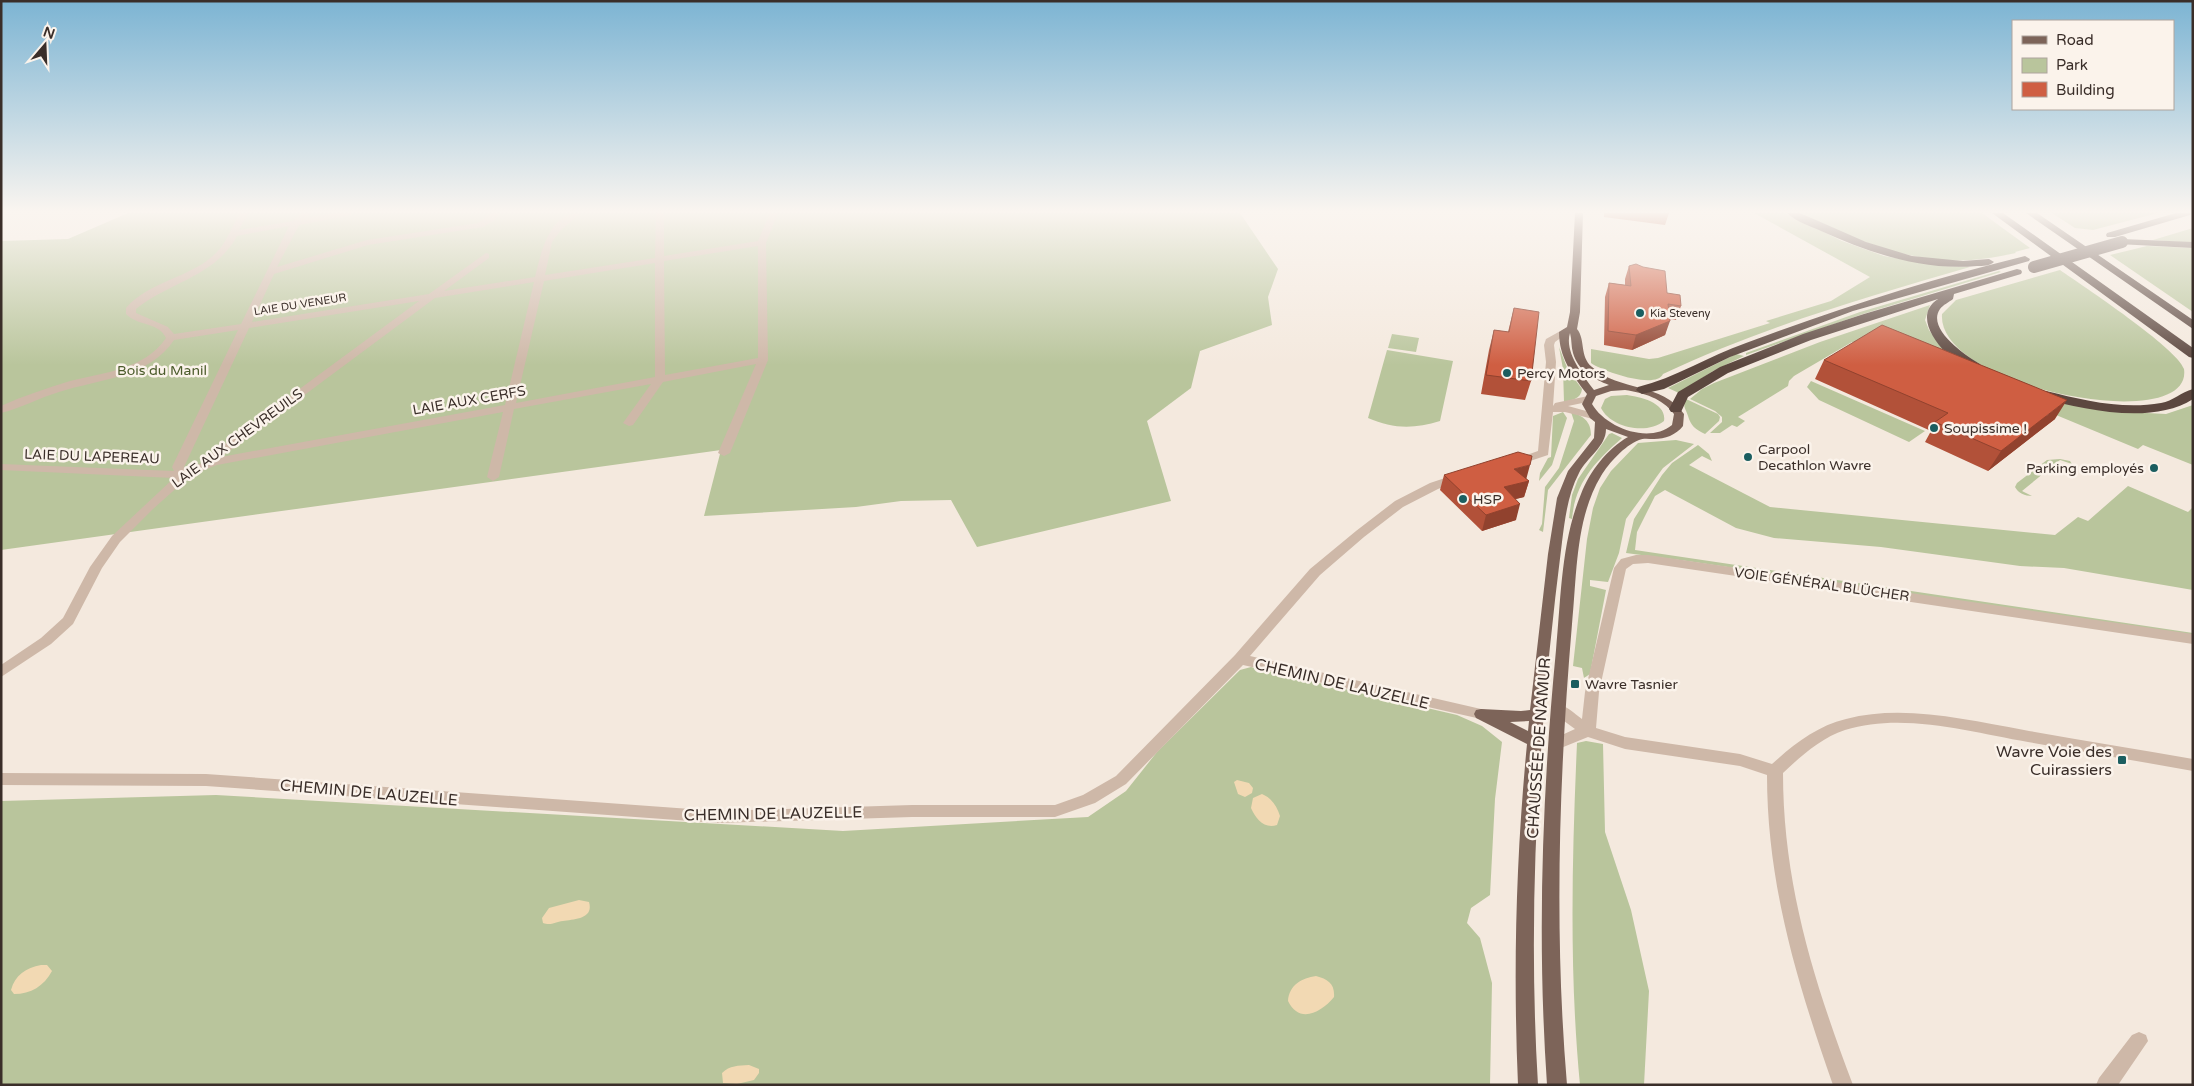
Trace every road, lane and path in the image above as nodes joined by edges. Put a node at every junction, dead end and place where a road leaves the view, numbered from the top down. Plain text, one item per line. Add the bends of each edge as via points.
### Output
1 (206, 264) edge
2 (275, 264) edge
3 (299, 264) edge
4 (476, 264) edge
5 (542, 264) edge
6 (636, 264) edge
7 (659, 264) edge
8 (762, 264) edge
9 (1577, 264) edge
10 (1955, 264) edge
11 (1984, 264) edge
12 (2008, 264) edge
13 (2046, 264) edge
14 (2068, 264) edge
15 (2079, 264) edge
16 (2103, 264) edge
17 (271, 272) junction
18 (538, 279) junction
19 (1947, 292) junction
20 (432, 296) junction
21 (2161, 304) junction
22 (2193, 316) edge
23 (2193, 326) edge
24 (244, 327) junction
25 (1568, 331) junction
26 (171, 338) junction
27 (2171, 338) junction
28 (2193, 345) edge
29 (2193, 354) edge
30 (764, 360) junction
31 (2193, 364) edge
32 (1989, 374) edge
33 (660, 379) junction
34 (1625, 388) junction
35 (1642, 390) junction
36 (2036, 392) edge
37 (2193, 393) edge
38 (1590, 397) junction
39 (511, 408) junction
40 (1547, 409) junction
41 (1676, 409) junction
42 (1, 410) edge
43 (1596, 419) junction
44 (629, 423) dead end
45 (1637, 436) junction
46 (724, 453) dead end
47 (1500, 466) edge
48 (1, 467) edge
49 (1472, 473) edge
50 (182, 475) junction
51 (493, 477) dead end
52 (2193, 639) edge
53 (1240, 659) junction
54 (1, 672) edge
55 (1558, 709) junction
56 (1481, 714) junction
57 (1537, 714) junction
58 (1588, 731) junction
59 (1534, 741) junction
60 (1556, 744) junction
61 (2193, 764) edge
62 (1775, 771) junction
63 (1, 780) edge
64 (2139, 1041) dead end
65 (1528, 1085) edge
66 (1557, 1085) edge
67 (1844, 1085) edge
68 (2106, 1085) edge

1 - 26 street via 142,299 132,308 134,317 162,327
2 - 17 street
3 - 17 street
4 - 20 street, LAIE AUX CHEVREUILS
5 - 18 street
6 - 18 street, LAIE DU VENEUR
7 - 33 street
8 - 30 street
9 - 25 main road, CHAUSSÉE DE NAMUR via 1575,312
10 - 11 highway
12 - 35 highway via 1849,309 1726,354 1660,386
13 - 19 highway, bridge
14 - 27 highway
15 - 28 highway
16 - 21 highway
17 - 24 street
18 - 20 street, LAIE DU VENEUR
18 - 39 street
19 - 32 highway via 1949,297 1933,311 1932,323 1937,335 1951,350
19 - 41 highway via 1860,319 1724,370 1683,395
20 - 24 street, LAIE DU VENEUR
20 - 50 street, LAIE AUX CHEVREUILS via 210,461
21 - 22 highway
21 - 23 highway
24 - 26 street, LAIE DU VENEUR
24 - 50 street via 178,466
25 - 34 main road, CHAUSSÉE DE NAMUR via 1576,334 1576,353 1584,366
25 - 38 main road, CHAUSSÉE DE NAMUR via 1564,346 1566,354
25 - 40 street via 1549,345 1551,362
26 - 42 street via 161,352 140,365 64,386
27 - 29 highway
27 - 31 highway
30 - 33 street, LAIE AUX CERFS
30 - 46 street
33 - 39 street, LAIE AUX CERFS
33 - 44 street
34 - 35 main road, CHAUSSÉE DE NAMUR
34 - 38 main road, CHAUSSÉE DE NAMUR via 1610,388
35 - 41 main road, CHAUSSÉE DE NAMUR
36 - 37 highway via 2080,403 2142,408 2169,405
38 - 40 street
38 - 43 main road, CHAUSSÉE DE NAMUR via 1588,410
39 - 50 street, LAIE AUX CERFS via 214,462
39 - 51 street
40 - 43 street via 1565,409
40 - 47 street via 1544,453
41 - 45 main road via 1680,420 1676,429 1655,436
43 - 45 main road
43 - 57 main road, CHAUSSÉE DE NAMUR via 1600,438 1574,471 1563,498
45 - 55 main road, CHAUSSÉE DE NAMUR via 1603,466 1585,496 1572,568
48 - 50 street, LAIE DU LAPEREAU
49 - 53 street via 1434,486 1399,504 1360,534 1315,572
50 - 54 street, LAIE AUX CHEVREUILS via 131,523 104,554 68,620 46,641
52 - 58 street, VOIE GÉNÉRAL BLÜCHER via 1761,574 1632,559 1620,568 1592,692
53 - 56 street, CHEMIN DE LAUZELLE
53 - 63 street, CHEMIN DE LAUZELLE via 1121,780 1089,799 1055,811 912,811 718,817 188,779
55 - 58 street
55 - 60 main road, CHAUSSÉE DE NAMUR
56 - 57 main road via 1521,717
56 - 59 main road
57 - 59 main road, CHAUSSÉE DE NAMUR
58 - 60 street
58 - 62 street via 1625,743 1740,760
59 - 65 main road, CHAUSSÉE DE NAMUR via 1524,997
60 - 66 main road, CHAUSSÉE DE NAMUR via 1548,894
61 - 62 street via 1958,724 1896,719 1867,720 1826,731
62 - 67 street via 1777,838 1796,943
64 - 68 street

